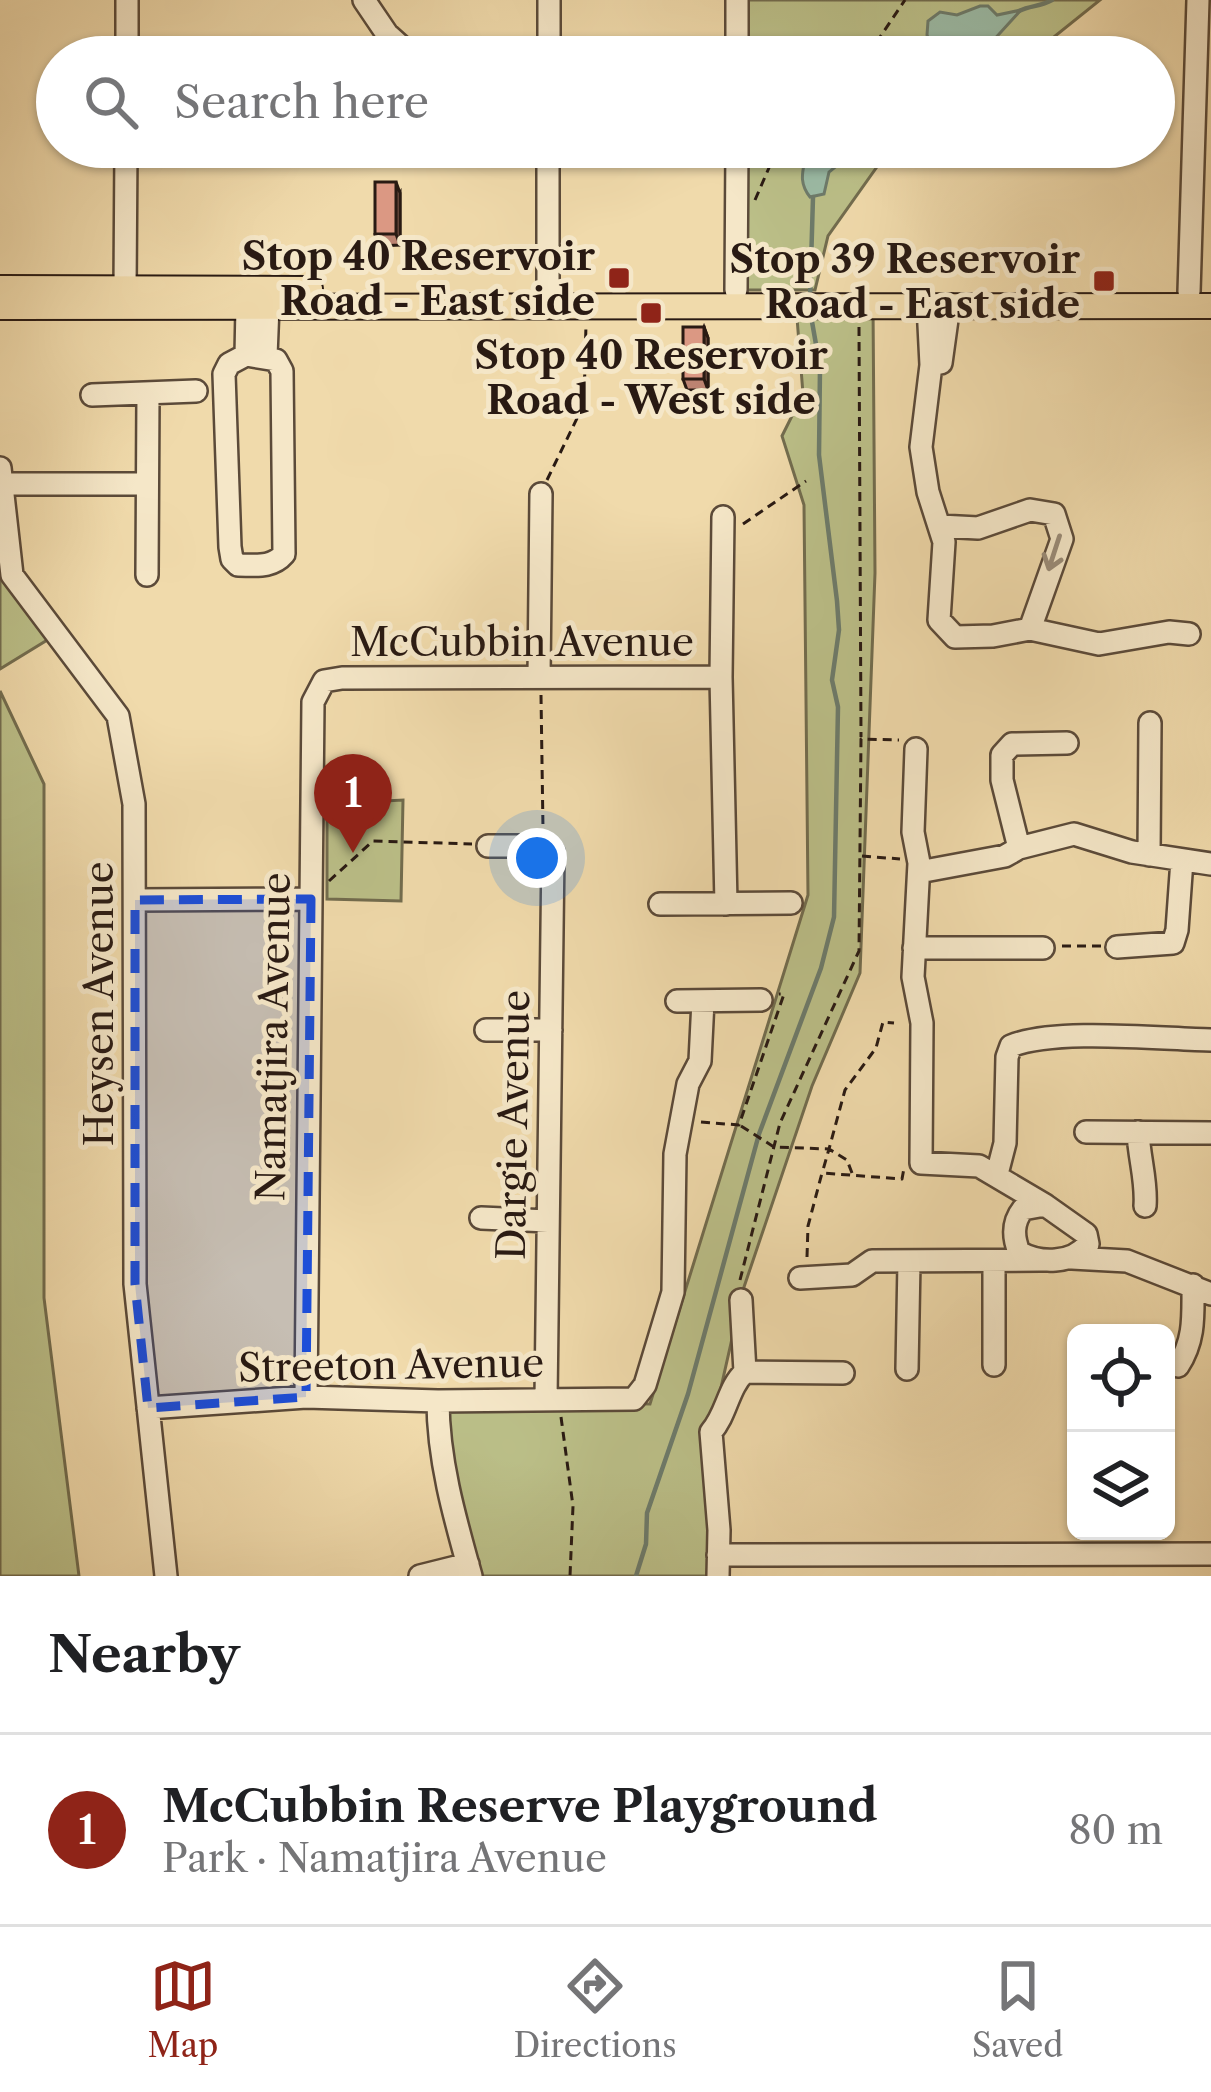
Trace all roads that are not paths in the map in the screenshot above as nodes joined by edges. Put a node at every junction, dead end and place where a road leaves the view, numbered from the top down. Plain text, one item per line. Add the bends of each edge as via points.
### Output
1 (127, 0) edge
2 (364, 0) edge
3 (549, 0) edge
4 (737, 0) edge
5 (1198, 0) edge
6 (127, 36) edge
7 (389, 36) edge
8 (549, 36) edge
9 (737, 36) edge
10 (126, 168) edge
11 (548, 168) edge
12 (737, 168) edge
13 (0, 288) edge
14 (548, 297) junction
15 (736, 297) junction
16 (125, 298) junction
17 (1200, 299) edge
18 (843, 300) junction
19 (939, 305) junction
20 (257, 307) junction
21 (0, 308) edge
22 (256, 355) junction
23 (196, 391) dead end
24 (148, 394) junction
25 (92, 395) dead end
26 (1, 476) edge
27 (147, 484) junction
28 (541, 494) road end
29 (723, 524) road end
30 (940, 526) junction
31 (147, 574) dead end
32 (1030, 629) junction
33 (1189, 634) dead end
34 (539, 677) junction
35 (721, 677) junction
36 (324, 681) joint
37 (1150, 723) dead end
38 (1067, 743) dead end
39 (916, 749) road end
40 (488, 846) road end
41 (1019, 848) junction
42 (1149, 855) junction
43 (1182, 860) junction
44 (1211, 864) edge
45 (918, 867) junction
46 (310, 899) junction
47 (135, 900) junction
48 (791, 903) dead end
49 (660, 904) dead end
50 (726, 904) junction
51 (1117, 946) road end
52 (914, 948) junction
53 (1043, 949) road end
54 (703, 1000) junction
55 (761, 1000) road end
56 (677, 1001) dead end
57 (486, 1030) dead end
58 (550, 1030) junction
59 (1211, 1040) edge
60 (1086, 1132) dead end
61 (1138, 1132) junction
62 (1211, 1133) edge
63 (1002, 1178) junction
64 (1045, 1205) junction
65 (1145, 1206) dead end
66 (481, 1218) dead end
67 (548, 1221) junction
68 (1015, 1229) junction
69 (1086, 1234) junction
70 (1065, 1259) junction
71 (1041, 1260) junction
72 (1127, 1261) junction
73 (909, 1262) junction
74 (994, 1262) junction
75 (803, 1268) road end
76 (1202, 1290) edge
77 (742, 1300) road end
78 (994, 1364) dead end
79 (1178, 1366) dead end
80 (907, 1369) dead end
81 (745, 1372) junction
82 (844, 1373) dead end
83 (306, 1396) junction
84 (553, 1399) junction
85 (438, 1401) junction
86 (148, 1408) junction
87 (1095, 1542) edge
88 (1211, 1554) edge
89 (718, 1565) edge
90 (993, 1565) edge
91 (469, 1570) edge
92 (166, 1576) edge
93 (420, 1576) edge

1 - 6 street
2 - 7 street
3 - 8 street
4 - 9 street
5 - 17 street
10 - 16 street
11 - 14 street
12 - 15 street
13 - 16 main road
14 - 15 main road
14 - 15 main road via 586,304
14 - 16 main road
14 - 20 main road
15 - 18 main road
16 - 20 main road
16 - 21 main road
17 - 18 main road
17 - 19 main road
18 - 19 main road
19 - 30 street via 943,358 921,425 923,472
20 - 22 street
22 - 22 street via 276,360 282,371 284,554 267,565 238,565 230,547 224,374 229,364
23 - 24 street
24 - 25 street
24 - 27 street
26 - 27 street
26 - 47 street, Heysen Avenue via 12,574 118,716 134,804
27 - 31 street
28 - 34 street
29 - 35 street
30 - 32 street via 939,620 947,634
30 -> 32 street via 978,528 1030,510 1054,514 1062,539
32 - 33 street via 1100,644
34 - 35 street, McCubbin Avenue
34 - 36 street, McCubbin Avenue
35 - 50 street
36 - 46 street, Namatjira Avenue via 313,702
37 - 42 street
38 - 41 street via 1012,744 1001,755
39 - 45 street
40 - 58 street, Dargie Avenue via 546,850
41 - 42 street via 1074,834
41 - 45 street
42 - 43 street
43 - 44 street
43 - 51 street via 1173,943
45 - 52 street
46 - 47 street
46 - 83 street, Namatjira Avenue
47 - 86 street, Heysen Avenue via 135,1284
48 - 50 street
49 - 50 street
52 - 53 street
52 - 63 street via 921,1163 979,1166
54 - 55 street
54 - 56 street
54 - 84 street, Streeton Avenue via 700,1061 688,1084 674,1178 674,1292 645,1385 634,1400
57 - 58 street
58 - 67 street, Dargie Avenue
59 - 63 street via 1011,1046
60 - 61 street
61 - 62 street
61 - 65 street
63 - 64 street
63 - 68 street via 1016,1201
64 - 68 street via 1023,1209
64 - 69 street
66 - 67 street
67 - 84 street, Dargie Avenue
68 - 71 street via 1025,1257
68 - 74 street via 1007,1257
69 - 70 street via 1084,1250
69 - 72 street
70 - 71 street
70 - 72 street
71 - 74 street
72 - 76 street
73 - 74 street
73 - 75 street via 872,1261 852,1275
73 - 80 street
74 - 78 street
76 - 79 street
77 - 81 street
81 - 82 street
81 - 89 street via 711,1432
83 - 85 street, Streeton Avenue
83 - 86 street, Streeton Avenue
84 - 85 street, Streeton Avenue
85 - 91 street
86 - 92 street, Heysen Avenue
87 - 88 street
87 - 90 street
89 - 90 street
91 - 93 street

